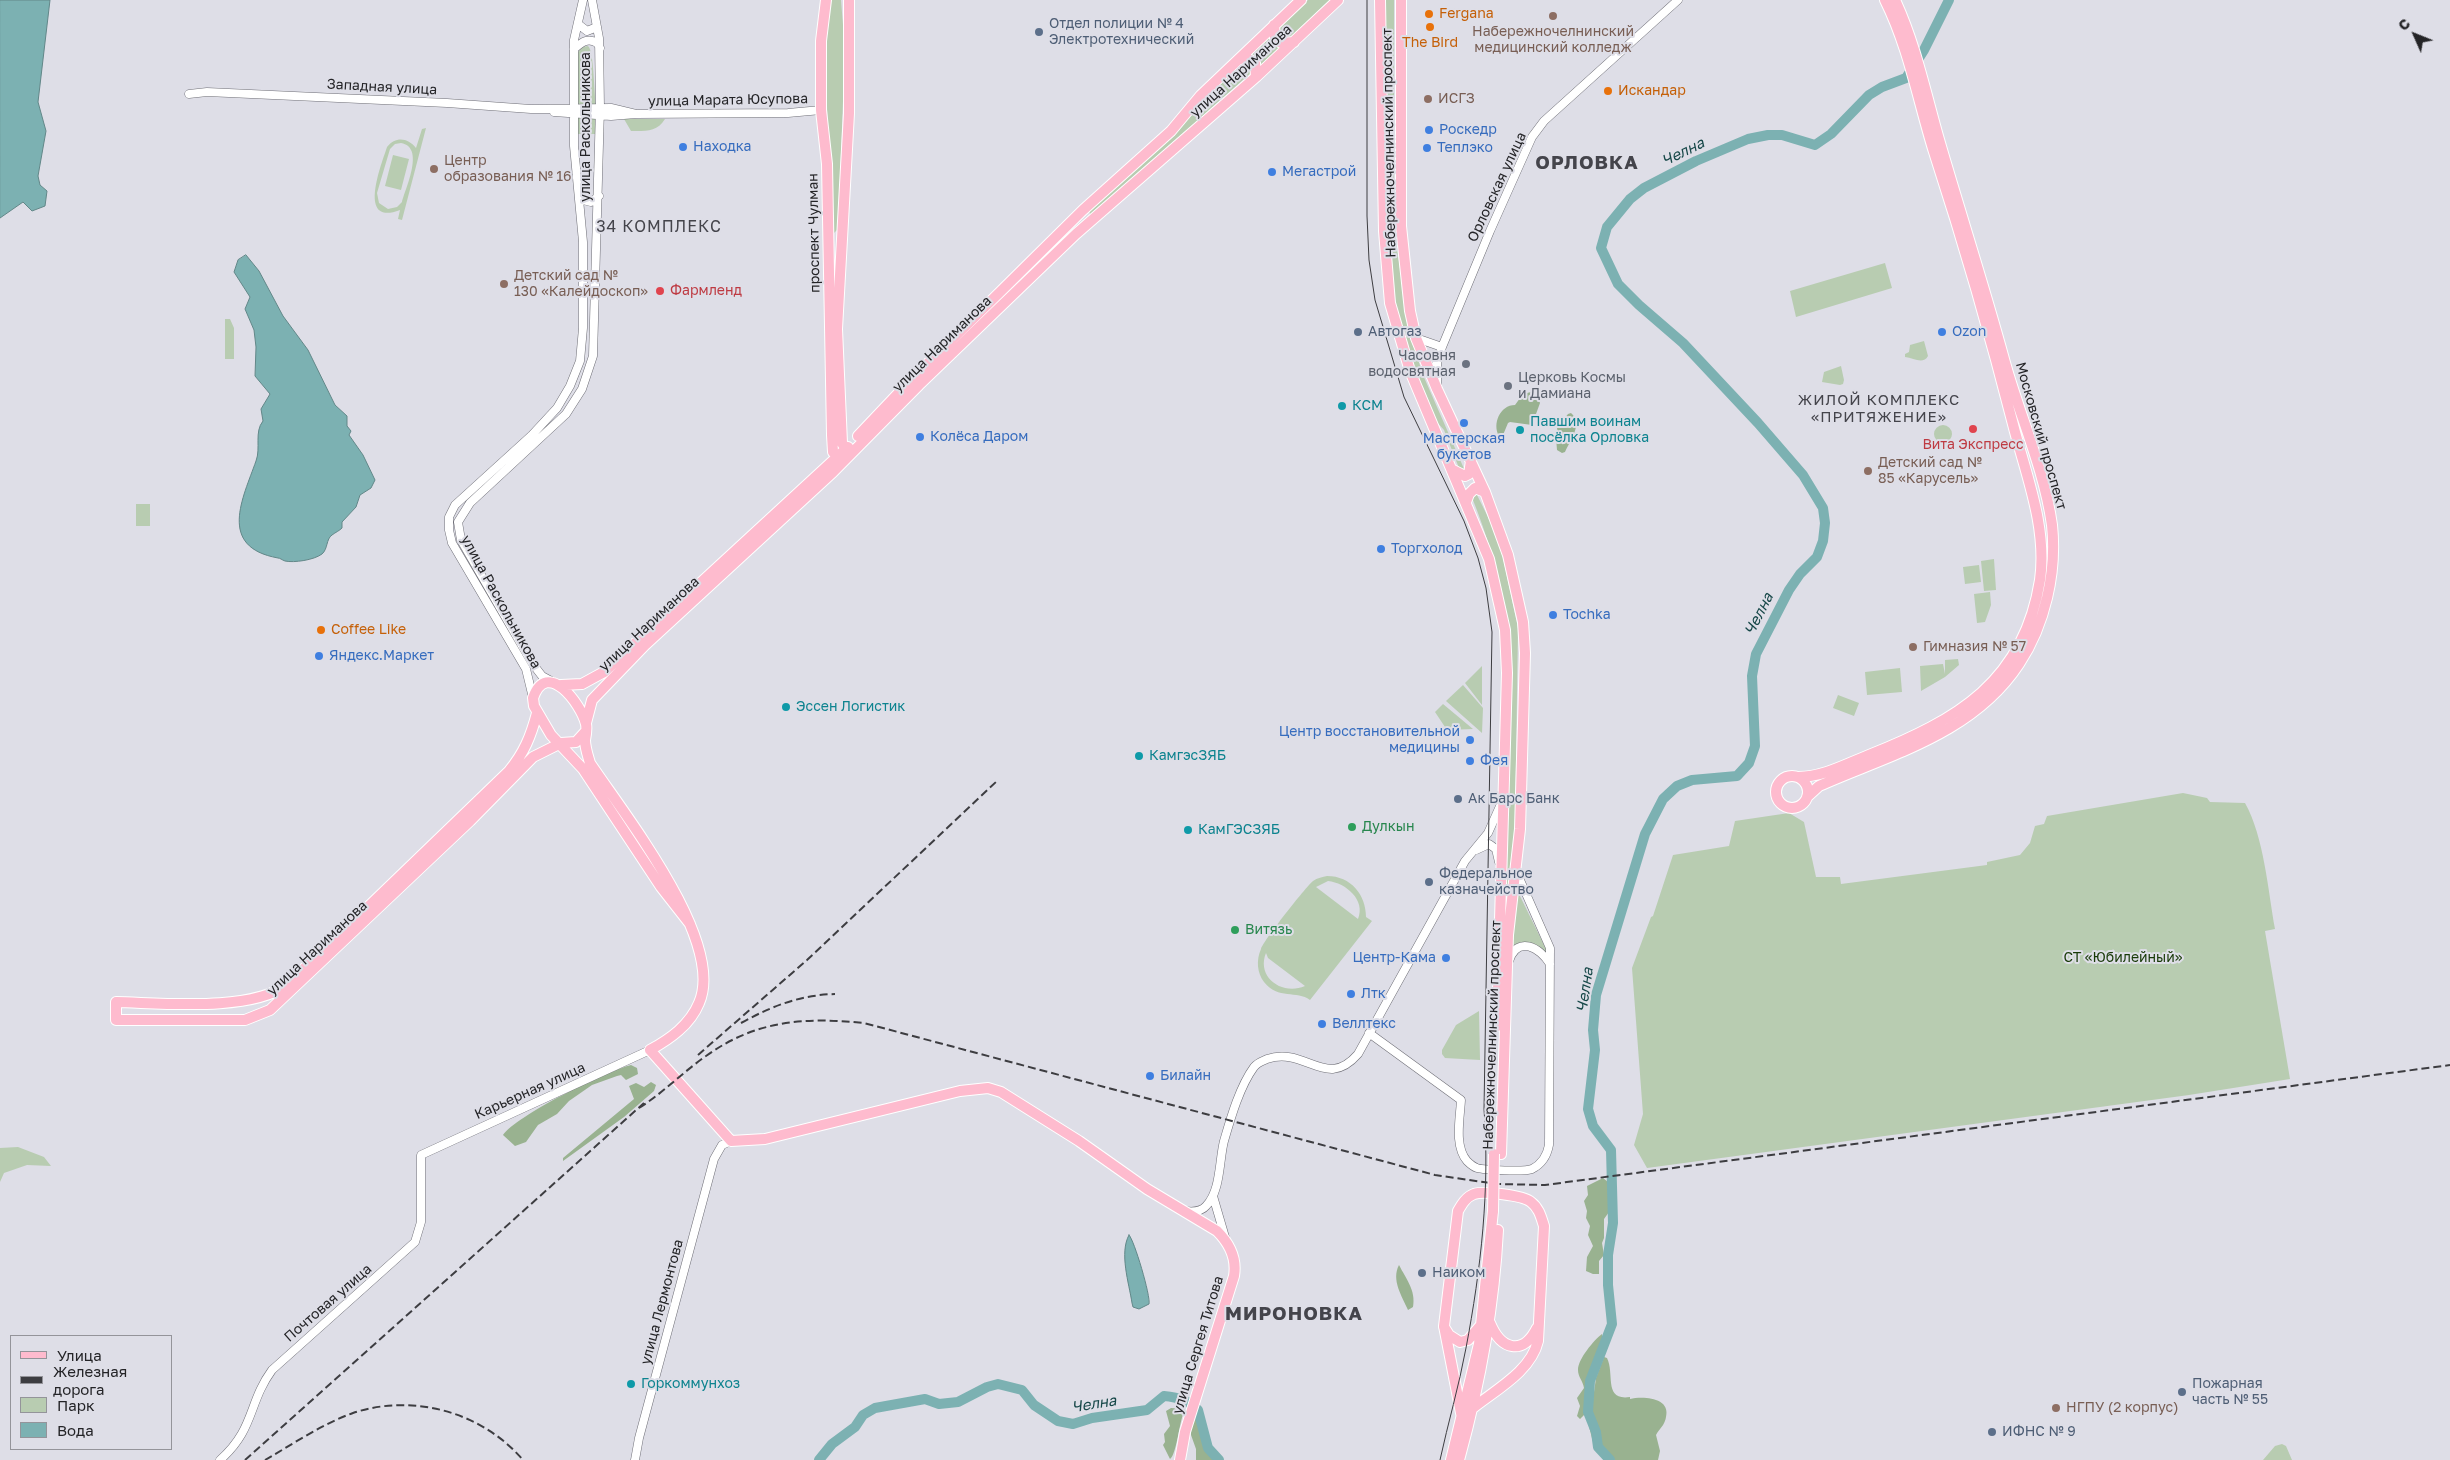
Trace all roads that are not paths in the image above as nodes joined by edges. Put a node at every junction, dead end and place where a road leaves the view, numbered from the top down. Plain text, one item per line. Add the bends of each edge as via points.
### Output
1 (583, 0) edge
2 (592, 0) edge
3 (826, 0) edge
4 (849, 0) edge
5 (1301, 0) edge
6 (1338, 0) edge
7 (1380, 0) edge
8 (1401, 0) edge
9 (1678, 0) edge
10 (1884, 0) edge
11 (1895, 0) edge
12 (578, 24) junction
13 (1274, 25) junction
14 (597, 27) junction
15 (1903, 27) junction
16 (1294, 42) junction
17 (574, 49) junction
18 (600, 51) junction
19 (1237, 60) junction
20 (1256, 77) junction
21 (189, 94) dead end
22 (1924, 97) junction
23 (821, 110) junction
24 (574, 111) junction
25 (600, 112) junction
26 (1383, 145) junction
27 (1401, 145) junction
28 (580, 196) junction
29 (599, 196) junction
30 (1083, 210) junction
31 (581, 220) junction
32 (597, 220) junction
33 (1086, 226) junction
34 (827, 230) junction
35 (842, 230) junction
36 (1416, 338) junction
37 (1442, 348) junction
38 (916, 382) junction
39 (1437, 389) junction
40 (841, 423) junction
41 (863, 432) junction
42 (847, 452) junction
43 (839, 460) junction
44 (1472, 461) junction
45 (1453, 470) junction
46 (1485, 492) junction
47 (1466, 502) junction
48 (557, 683) junction
49 (533, 698) junction
50 (537, 713) junction
51 (586, 728) junction
52 (561, 743) junction
53 (1798, 777) junction
54 (1807, 797) junction
55 (1503, 800) junction
56 (1472, 853) junction
57 (1501, 868) junction
58 (1516, 871) junction
59 (690, 924) junction
60 (1552, 967) junction
61 (1506, 972) junction
62 (222, 1003) junction
63 (220, 1021) junction
64 (1369, 1033) junction
65 (650, 1050) junction
66 (731, 1141) junction
67 (1497, 1154) junction
68 (421, 1155) joint
69 (1213, 1196) junction
70 (1185, 1211) junction
71 (1226, 1239) junction
72 (1486, 1324) junction
73 (1539, 1325) junction
74 (1444, 1326) junction
75 (1473, 1408) junction
76 (1462, 1418) junction
77 (220, 1460) edge
78 (635, 1460) edge
79 (1180, 1460) edge
80 (1451, 1460) edge
81 (1459, 1460) edge

1 - 12 street, улица Раскольникова
2 - 14 street, улица Раскольникова
3 - 23 main road, проспект Чулман via 821,41
4 - 35 main road, проспект Чулман via 849,113
5 - 13 main road, улица Нариманова
6 - 16 main road, улица Нариманова
7 - 26 main road, Набережночелнинский проспект
8 - 27 main road, Набережночелнинский проспект
9 - 37 street, Орловская улица via 1544,121 1532,137
10 - 15 main road, Московский проспект
11 - 15 main road, Московский проспект
12 - 14 street via 587,30
12 - 17 street, улица Раскольникова
13 - 16 main road via 1275,38 1281,43
13 - 19 main road, улица Нариманова
14 - 18 street, улица Раскольникова
15 - 22 main road, Московский проспект
16 - 20 main road, улица Нариманова
17 - 18 street via 588,40 597,43
17 - 24 street, улица Раскольникова
18 - 25 street, улица Раскольникова
19 - 20 main road via 1250,58 1255,63
19 - 30 main road, улица Нариманова via 1201,95 1171,131
20 - 33 main road, улица Нариманова
21 - 24 street, Западная улица via 344,98
22 - 53 main road, Московский проспект via 2035,507 2042,561 2040,580 2029,624 2020,643 1997,677 1966,707 1908,739 1816,776
22 - 54 main road, Московский проспект via 2040,472 2052,525 2050,581 2030,646 2004,686 1986,704 1946,732 1819,786
23 - 25 street, улица Марата Юсупова via 788,113
23 - 34 main road, проспект Чулман via 827,164
24 - 25 street
24 - 28 street, улица Раскольникова
25 - 29 street, улица Раскольникова
26 - 27 main road via 1385,133 1393,131
26 - 45 main road, Набережночелнинский проспект via 1384,231 1390,303 1410,370
27 - 36 main road, Набережночелнинский проспект via 1401,226
28 - 29 street via 591,202
28 - 31 street, улица Раскольникова
29 - 32 street, улица Раскольникова
30 - 33 street
30 - 38 main road, улица Нариманова
31 - 32 street via 589,216
31 - 49 street, улица Раскольникова via 583,328 575,375 557,408 462,498 449,517 452,543 526,669
32 - 48 street, улица Раскольникова via 595,340 582,388 566,414 470,503 458,522 460,540 532,663 542,676
33 - 38 main road, улица Нариманова
34 - 35 main road via 834,237
34 - 43 main road, проспект Чулман via 832,435 833,452
35 - 40 main road, проспект Чулман via 837,329
36 - 37 street
36 - 39 main road, Набережночелнинский проспект
37 - 39 street, Орловская улица via 1437,364
38 - 41 main road, улица Нариманова
38 - 42 main road, улица Нариманова
39 - 44 main road, Набережночелнинский проспект
40 - 41 main road via 848,432
40 - 42 main road, проспект Чулман via 842,444
41 - 42 main road, улица Нариманова
42 - 43 main road, улица Нариманова
43 - 48 main road, улица Нариманова via 604,672 582,684
43 - 51 main road, улица Нариманова via 600,690 590,705
44 - 45 main road via 1469,474 1465,476
44 - 46 main road, Набережночелнинский проспект
45 - 47 main road, Набережночелнинский проспект
46 - 47 main road via 1475,488
46 - 58 main road, Набережночелнинский проспект via 1508,555 1523,622 1523,755
47 - 55 main road, Набережночелнинский проспект via 1489,559 1505,630 1507,673
48 - 49 main road via 541,686
48 - 51 main road via 577,707
49 - 50 main road
50 - 52 main road via 551,735
50 - 62 main road, улица Нариманова via 526,747 508,771 292,981 273,994 252,1001
51 - 52 main road, улица Нариманова via 576,742
51 - 59 main road via 590,763 667,879
52 - 59 main road via 583,769 661,887
52 - 63 main road, улица Нариманова via 533,757 270,1010 245,1020
53 - 54 main road via 1809,788
53 - 54 main road, Московский проспект via 1790,775 1779,782 1776,790 1778,799 1784,807 1793,808
55 - 56 street via 1488,833
55 - 57 main road, Набережночелнинский проспект
56 - 57 street via 1489,844 1496,849
56 - 64 street
57 - 67 main road, Набережночелнинский проспект
58 - 60 street via 1550,948
58 - 61 main road, Набережночелнинский проспект
59 - 65 main road via 702,963 700,1003 674,1036
60 - 61 street via 1539,950 1529,946 1511,954
60 - 64 street via 1549,1145 1543,1160 1530,1170 1476,1168 1468,1162 1459,1139 1461,1100
61 - 67 main road, Набережночелнинский проспект
62 - 63 main road via 232,1013
62 - 63 main road, улица Нариманова via 116,1002 116,1020
64 - 69 street via 1349,1065 1334,1070 1291,1056 1270,1058 1255,1065 1226,1134
65 - 66 main road
65 - 68 street, Карьерная улица
66 - 70 main road via 765,1139 960,1091 988,1088 1001,1092 1035,1113
66 - 78 street, улица Лермонтова via 717,1151 687,1254
67 - 72 main road, Набережночелнинский проспект, bridge via 1496,1211
68 - 77 street, Почтовая улица via 421,1222 415,1242 272,1370 245,1433
69 - 70 street via 1205,1208 1197,1212
69 - 71 street
70 - 71 main road
71 - 79 main road, улица Сергея Титова via 1236,1262 1234,1276
72 - 73 main road via 1509,1346 1520,1346 1532,1339
72 - 74 main road via 1468,1340 1460,1342 1449,1335
72 - 75 main road, Набережночелнинский проспект
72 - 76 main road, Набережночелнинский проспект
73 - 74 main road via 1544,1226 1539,1211 1531,1201 1519,1196 1476,1193 1468,1197 1458,1211
73 - 75 main road via 1535,1353 1525,1367
74 - 76 main road
75 - 81 main road, Набережночелнинский проспект
76 - 80 main road, Набережночелнинский проспект

